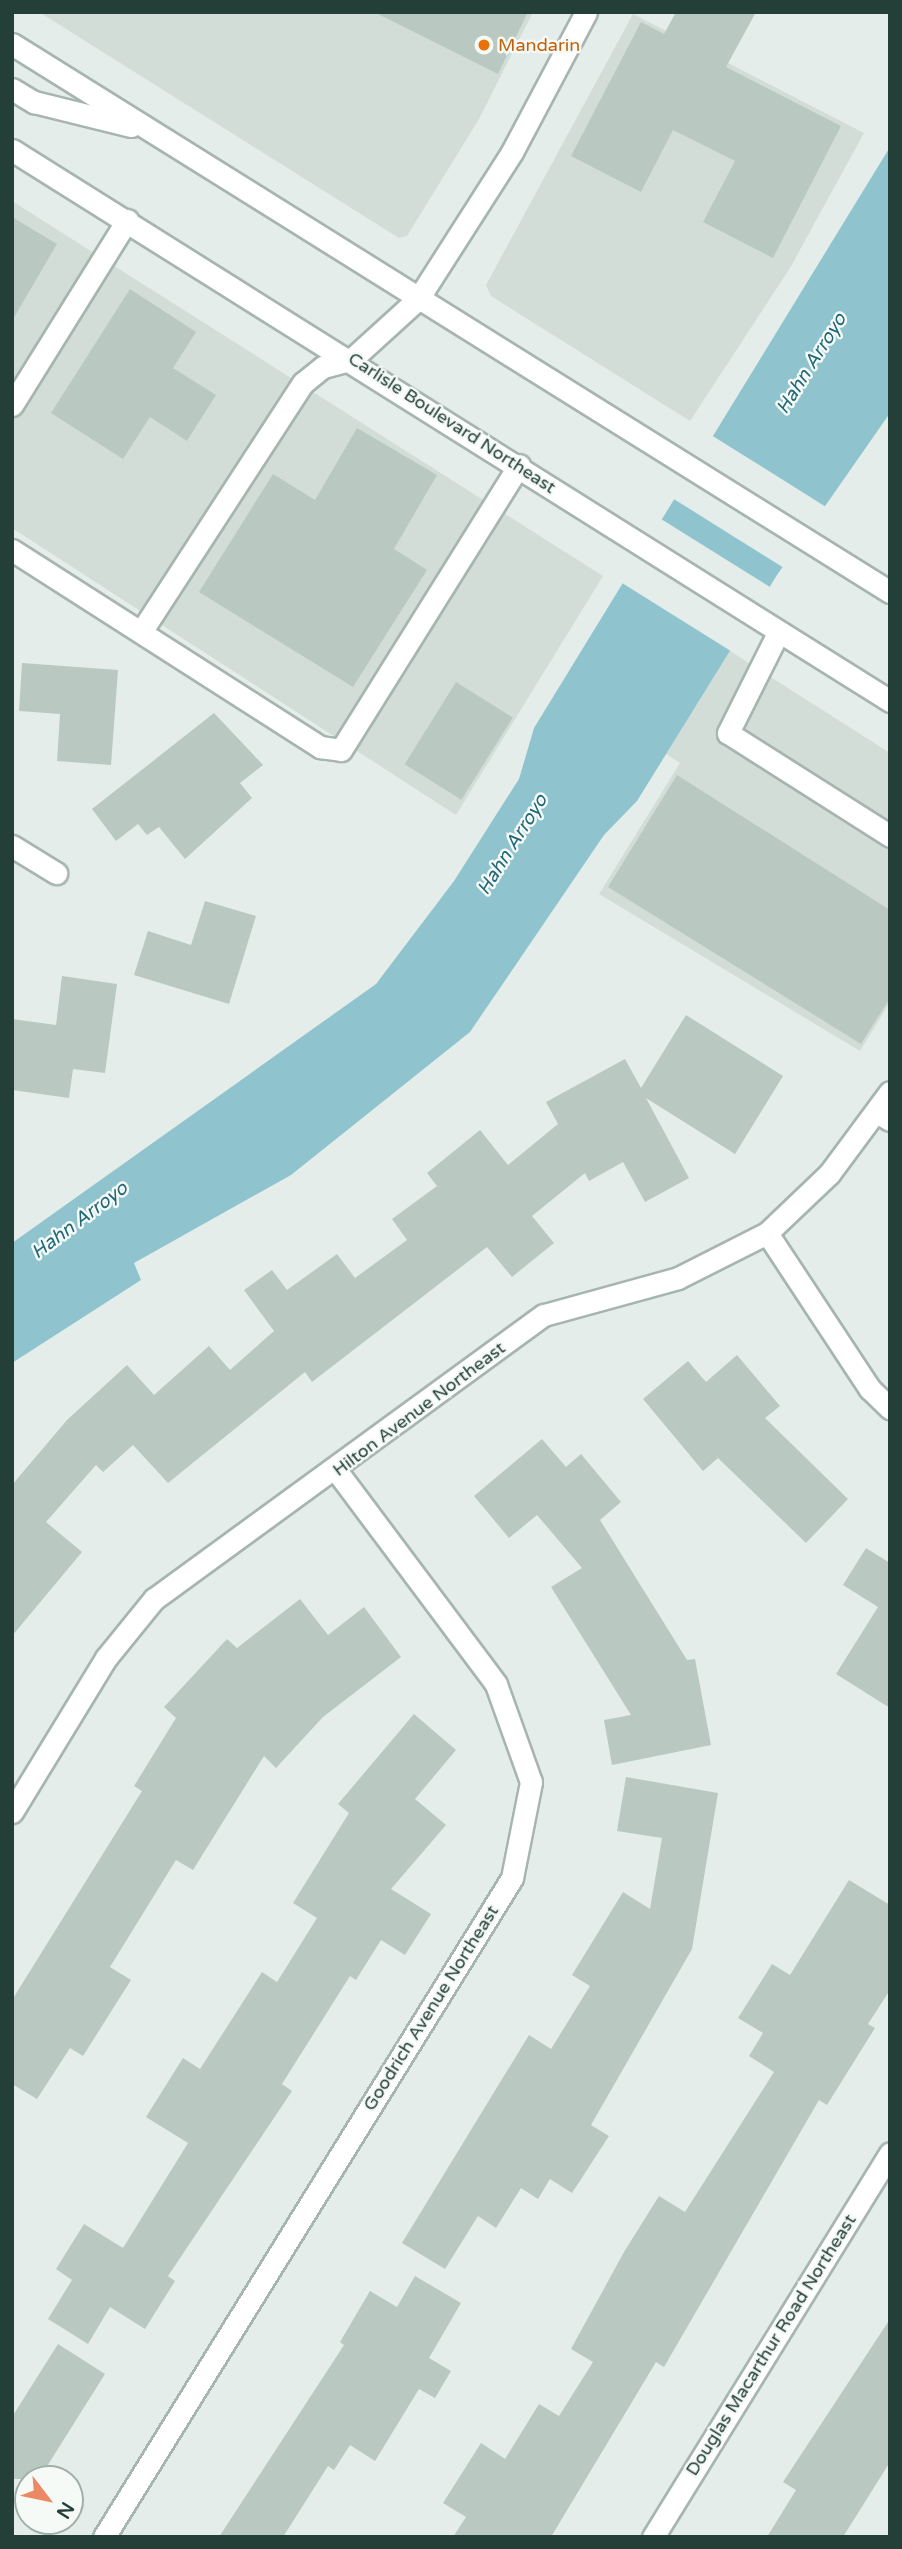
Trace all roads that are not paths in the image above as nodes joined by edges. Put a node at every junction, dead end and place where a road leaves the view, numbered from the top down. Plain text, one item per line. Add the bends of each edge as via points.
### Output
1 (586, 12) edge
2 (12, 44) edge
3 (12, 89) edge
4 (150, 131) junction
5 (12, 150) edge
6 (127, 220) junction
7 (418, 299) junction
8 (352, 359) junction
9 (12, 405) edge
10 (519, 465) junction
11 (12, 550) edge
12 (890, 592) edge
13 (769, 627) junction
14 (141, 632) junction
15 (890, 701) edge
16 (890, 836) edge
17 (12, 846) edge
18 (56, 873) dead end
19 (890, 1092) edge
20 (883, 1116) edge
21 (767, 1233) junction
22 (890, 1408) edge
23 (336, 1470) junction
24 (12, 1812) edge
25 (890, 2152) edge
26 (104, 2537) edge
27 (653, 2537) edge

1 - 7 street via 512,152
2 - 4 street
3 - 4 street via 34,102
4 - 7 street
5 - 6 street, Carlisle Boulevard Northeast
6 - 8 street, Carlisle Boulevard Northeast
6 - 9 street
7 - 8 street
7 - 12 street via 690,463
8 - 10 street, Carlisle Boulevard Northeast
8 - 14 street via 323,367 303,383
10 - 13 street, Carlisle Boulevard Northeast
10 - 14 street via 341,750 320,747
11 - 14 street
13 - 15 street, Carlisle Boulevard Northeast
13 - 16 street via 728,733
17 - 18 street
19 - 20 street, Hilton Avenue Northeast
20 - 21 street, Hilton Avenue Northeast
21 - 22 street via 870,1389
21 - 23 street, Hilton Avenue Northeast via 678,1278 544,1315
23 - 24 street, Hilton Avenue Northeast via 154,1599 106,1658
23 - 26 street, Goodrich Avenue Northeast via 496,1685 531,1782 512,1878
25 - 27 street, Douglas Macarthur Road Northeast

